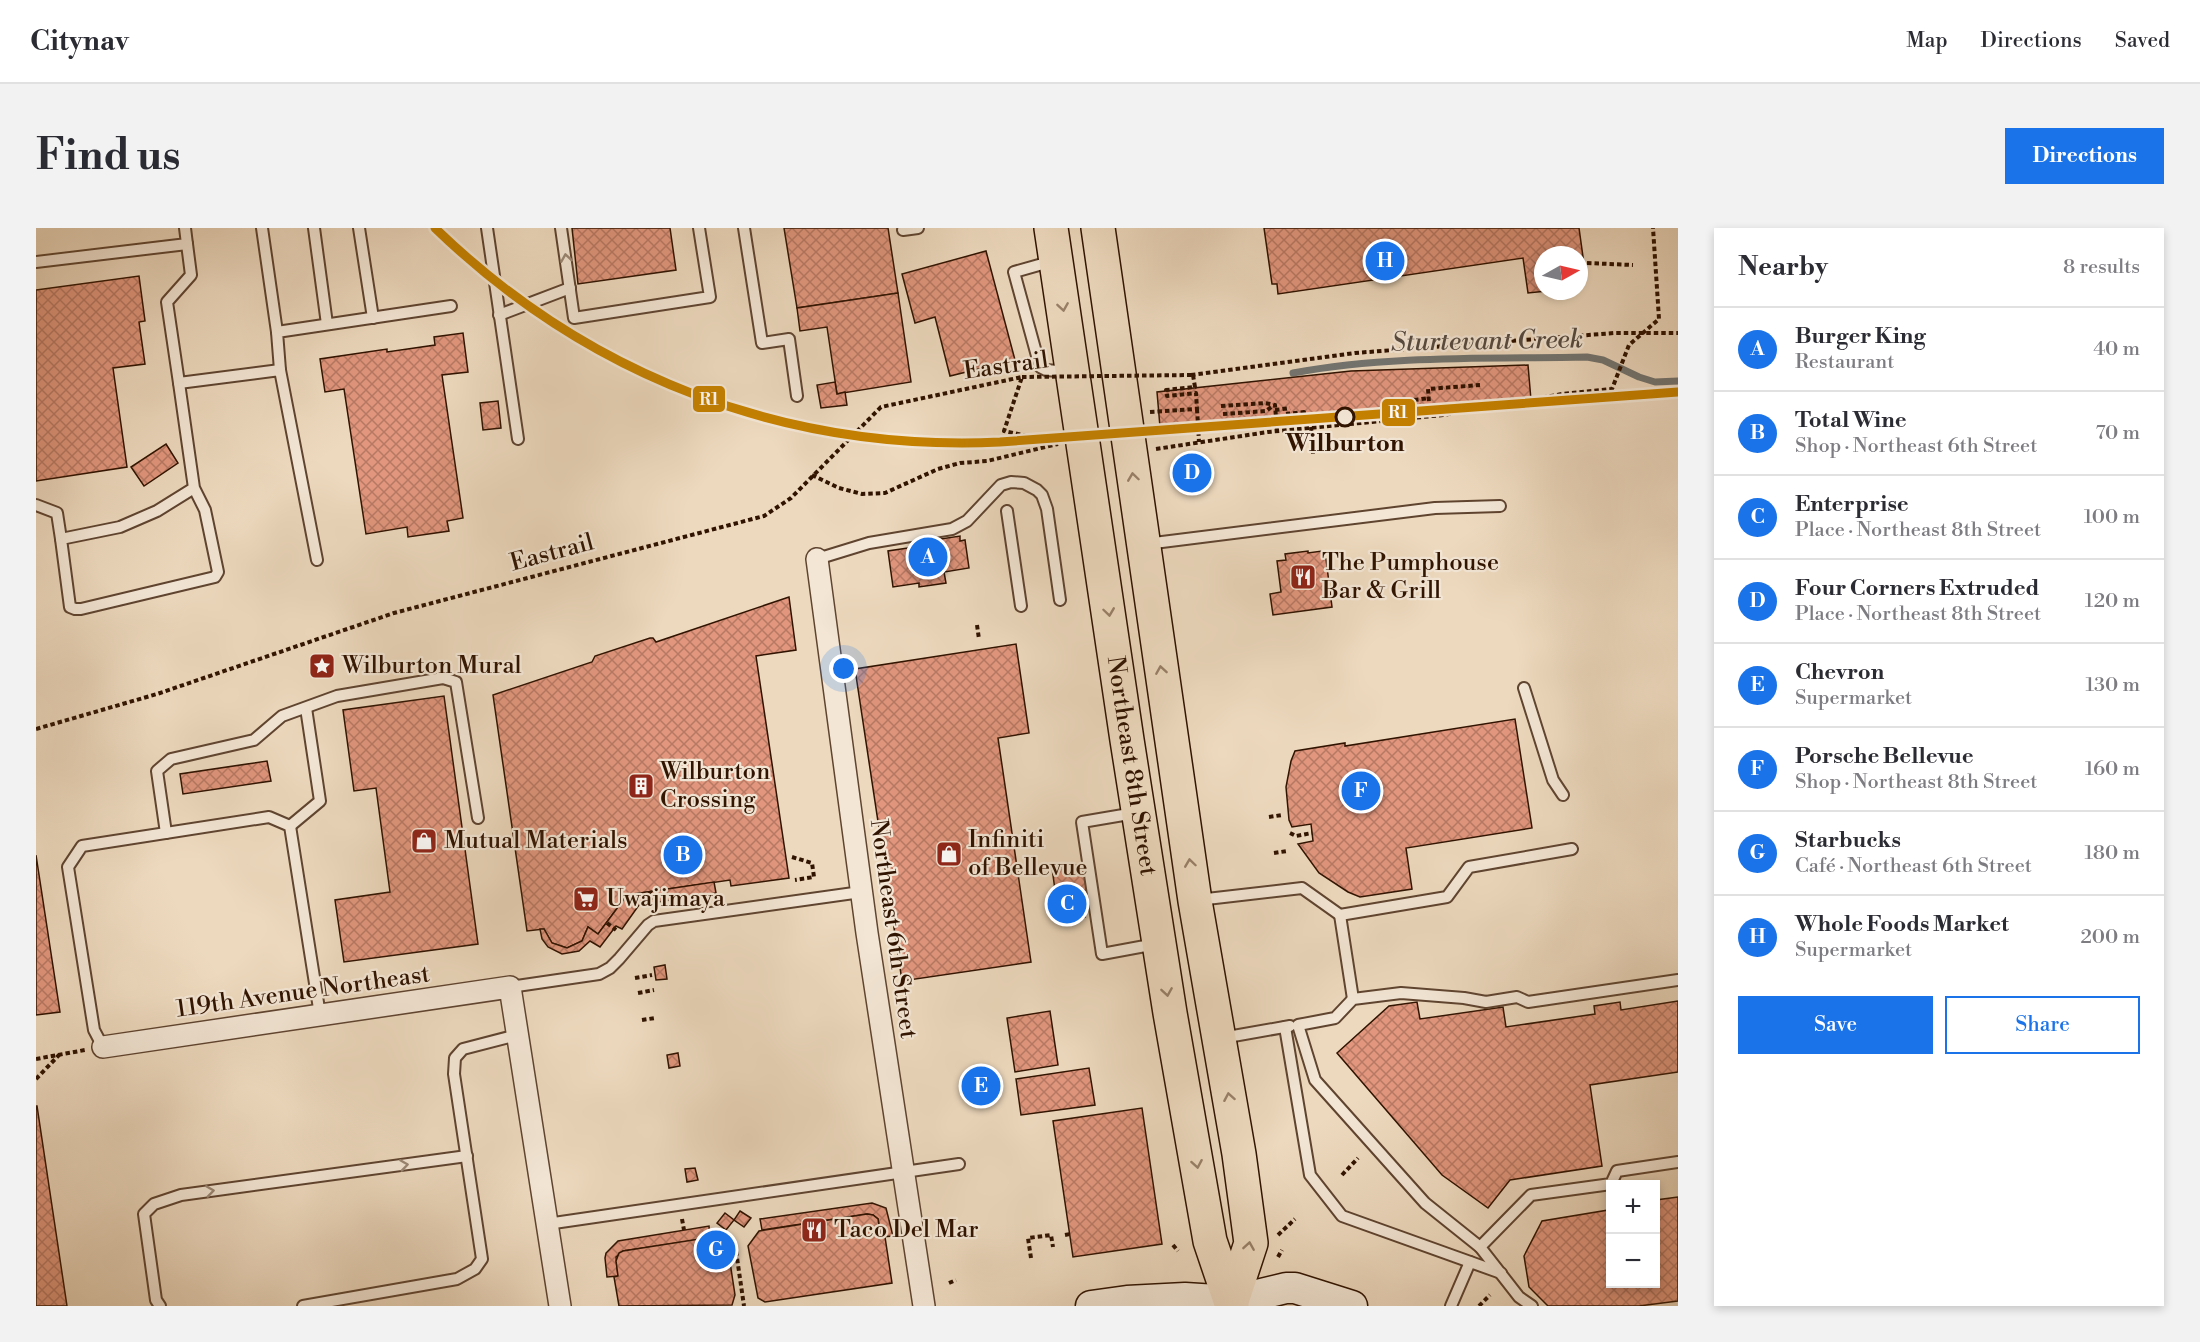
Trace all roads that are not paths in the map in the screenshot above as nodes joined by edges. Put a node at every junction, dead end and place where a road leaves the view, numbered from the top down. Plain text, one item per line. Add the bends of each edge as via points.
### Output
1 (185, 228) edge
2 (262, 228) edge
3 (314, 228) edge
4 (359, 228) edge
5 (487, 228) edge
6 (561, 228) edge
7 (699, 228) edge
8 (744, 228) edge
9 (918, 228) edge
10 (1052, 228) edge
11 (1098, 228) edge
12 (903, 230) dead end
13 (187, 244) junction
14 (1056, 260) junction
15 (36, 262) edge
16 (570, 288) junction
17 (451, 306) dead end
18 (500, 315) junction
19 (373, 318) junction
20 (327, 324) junction
21 (278, 332) junction
22 (280, 370) junction
23 (1073, 373) junction
24 (179, 383) junction
25 (797, 396) dead end
26 (518, 439) dead end
27 (194, 488) junction
28 (36, 505) edge
29 (1500, 506) dead end
30 (1007, 511) dead end
31 (61, 539) junction
32 (1143, 544) junction
33 (817, 559) joint
34 (317, 560) dead end
35 (1060, 600) dead end
36 (1021, 606) dead end
37 (1524, 688) dead end
38 (306, 708) junction
39 (1563, 795) dead end
40 (1138, 812) junction
41 (478, 818) dead end
42 (290, 826) junction
43 (166, 833) junction
44 (1572, 849) dead end
45 (861, 892) junction
46 (1195, 901) junction
47 (1340, 915) junction
48 (1159, 943) junction
49 (1678, 980) edge
50 (510, 987) junction
51 (1353, 999) junction
52 (320, 1015) junction
53 (1298, 1025) junction
54 (1285, 1027) junction
55 (517, 1035) junction
56 (1219, 1039) junction
57 (104, 1047) joint
58 (466, 1156) junction
59 (1678, 1162) edge
60 (959, 1164) dead end
61 (904, 1172) junction
62 (547, 1224) junction
63 (1480, 1247) junction
64 (1470, 1262) junction
65 (1501, 1273) junction
66 (1236, 1304) edge
67 (160, 1306) edge
68 (303, 1306) edge
69 (560, 1306) edge
70 (924, 1306) edge
71 (1091, 1306) edge
72 (1352, 1306) edge
73 (1451, 1306) edge
74 (1532, 1306) edge

1 - 13 lane
2 - 21 lane
3 - 20 lane
4 - 19 lane
5 - 18 lane
16 -> 6 lane
7 - 16 lane via 710,297 574,318
8 - 25 lane via 762,343 789,339
9 - 12 lane
10 - 14 main road, Northeast 8th Street
32 -> 11 main road, Northeast 8th Street
13 - 15 lane
13 - 24 lane via 191,275 167,302
14 -> 23 main road, Northeast 8th Street
14 - 23 lane via 1014,272 1040,366
16 - 18 lane
17 - 19 lane
18 - 26 lane
19 - 20 lane
20 - 21 lane
21 - 22 lane
22 - 24 lane
22 - 34 lane
23 -> 40 main road, Northeast 8th Street
24 - 27 lane
27 - 31 lane via 157,511 120,527
27 - 31 lane via 205,510 218,572 209,580 75,609 70,607
28 - 31 lane via 57,513
29 - 32 lane via 1435,508
30 - 36 lane
46 -> 32 main road, Northeast 8th Street
33 - 35 lane via 869,543 952,529 967,521 1001,485 1024,483 1042,495 1047,509
33 - 45 street, Northeast 6th Street
37 - 39 lane via 1553,780
38 - 41 lane via 337,696 443,678 456,682
38 - 42 lane via 320,801
38 - 43 lane via 282,717 254,740 171,759 157,771
40 - 48 main road, Northeast 8th Street
40 - 48 lane via 1082,822 1102,954
42 - 43 lane via 269,817
42 - 52 lane
43 - 57 lane via 82,846 68,867 94,1030
44 - 47 lane via 1468,867 1447,897
45 - 50 lane via 654,921 615,963 599,974
45 - 61 street, Northeast 6th Street
46 - 47 lane via 1302,888
46 - 56 main road, Northeast 8th Street
47 - 51 lane
48 -> 66 main road, Northeast 8th Street via 1210,1241
49 - 51 lane via 1528,1002 1517,997 1486,1002 1401,993
50 - 52 street, 119th Avenue Northeast
50 - 55 street
51 - 53 lane via 1335,1018
52 - 57 street, 119th Avenue Northeast
53 - 54 lane
53 - 63 lane via 1315,1080 1425,1203
54 - 56 lane
54 - 64 lane via 1310,1174 1342,1216
55 - 58 lane via 463,1049 454,1058
55 - 62 street
66 -> 56 main road, Northeast 8th Street via 1251,1243
67 -> 58 lane via 144,1214 154,1204 181,1195
58 - 68 lane via 482,1259 475,1269 457,1279
59 - 63 lane via 1617,1171 1611,1184 1531,1195
60 - 61 lane
61 - 62 lane
61 - 70 street, Northeast 6th Street
62 - 69 street
63 - 65 lane
64 - 65 lane
64 - 73 lane
65 - 74 lane via 1519,1297
66 - 71 main road via 1185,1298
66 - 72 main road via 1295,1288

